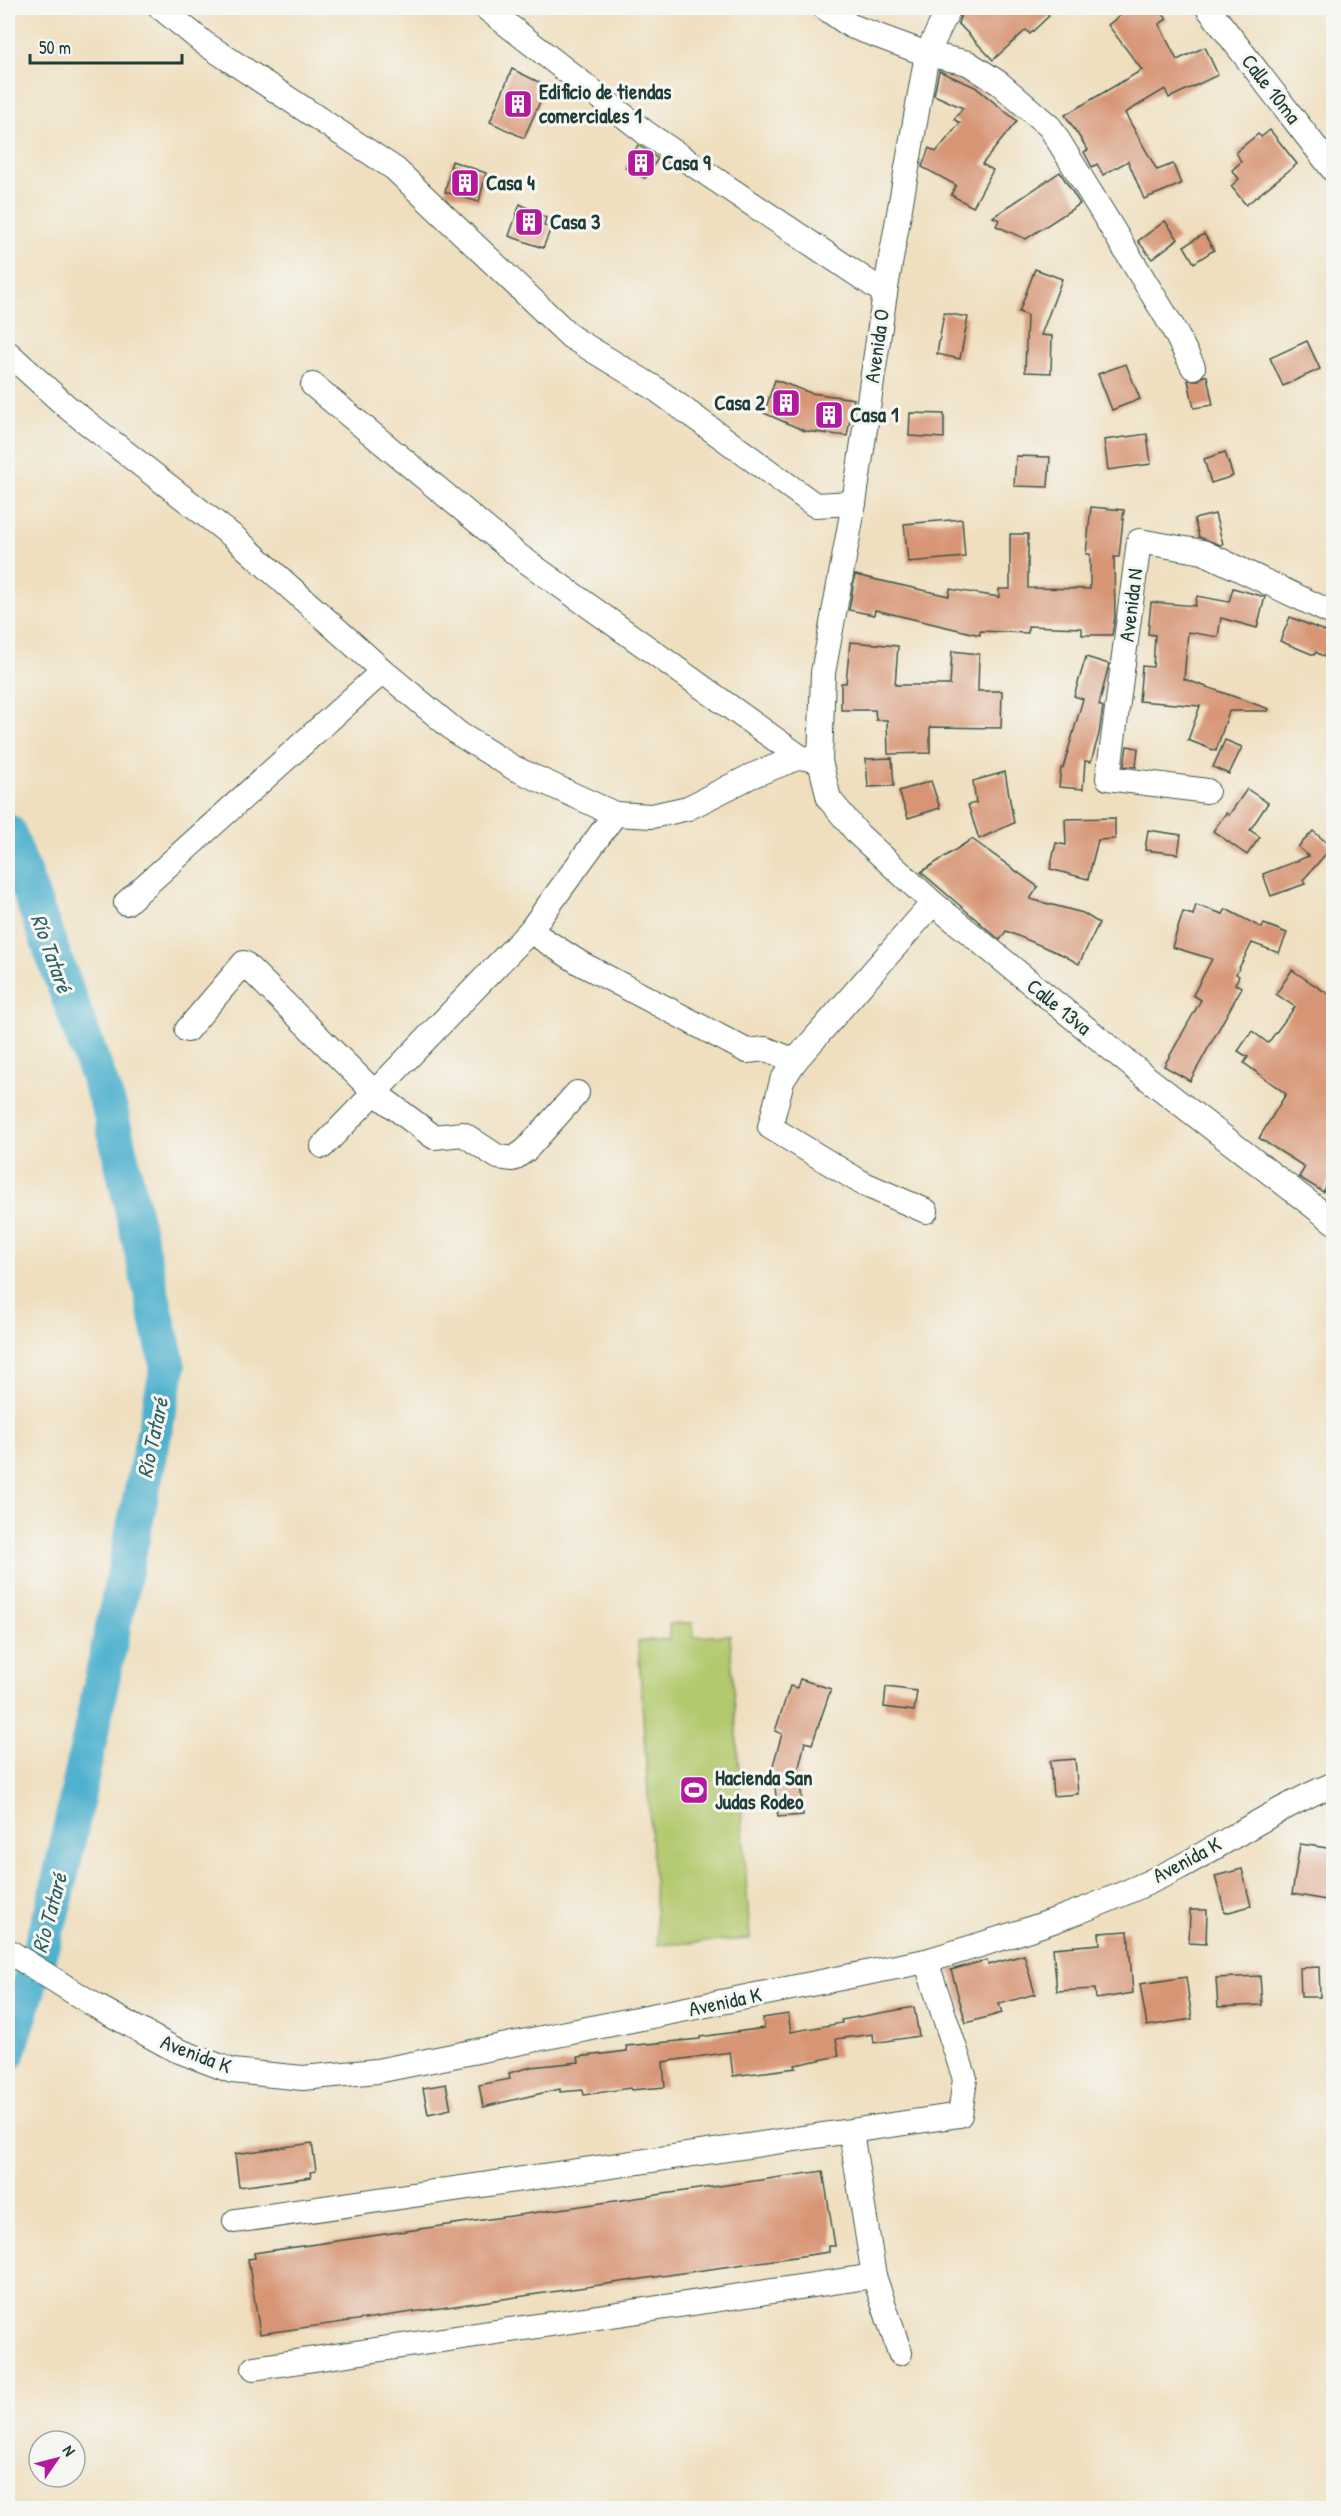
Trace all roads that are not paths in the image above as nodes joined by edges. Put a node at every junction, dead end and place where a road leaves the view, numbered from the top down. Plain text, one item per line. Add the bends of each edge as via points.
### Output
1 (161, 8) edge
2 (486, 8) edge
3 (825, 8) edge
4 (949, 8) edge
5 (1208, 8) edge
6 (927, 54) junction
7 (1334, 171) edge
8 (885, 293) junction
9 (8, 353) edge
10 (1193, 368) dead end
11 (313, 385) dead end
12 (854, 503) junction
13 (1334, 614) edge
14 (383, 671) junction
15 (810, 759) junction
16 (1207, 791) dead end
17 (615, 814) junction
18 (126, 903) dead end
19 (933, 903) junction
20 (530, 931) junction
21 (187, 1030) dead end
22 (795, 1061) junction
23 (374, 1092) junction
24 (577, 1093) dead end
25 (323, 1146) dead end
26 (926, 1211) dead end
27 (1334, 1222) edge
28 (1334, 1784) edge
29 (8, 1951) edge
30 (927, 1961) junction
31 (851, 2132) junction
32 (235, 2221) dead end
33 (874, 2276) junction
34 (900, 2353) dead end
35 (254, 2368) dead end

1 - 12 street via 204,43 394,169 571,337 653,387 815,505
2 - 8 street via 646,133
3 - 6 street via 852,26
4 - 6 street, Avenida O
5 - 7 street, Calle 10ma
6 - 8 street, Avenida O
6 - 10 street via 968,63 999,83 1050,127 1172,326
8 - 12 street, Avenida O
9 - 14 street via 67,407 235,538
11 - 15 street via 519,556
12 - 15 street, Avenida O
13 - 16 street, Avenida N via 1203,552 1138,541 1108,778
14 - 17 street via 468,740 514,768
14 - 18 street
15 - 17 street via 751,776 688,808 652,816
15 - 19 street, Calle 13va via 829,799 859,835
17 - 20 street
19 - 22 street
19 - 27 street, Calle 13va via 1142,1074
20 - 22 street via 580,963 747,1051 766,1049
20 - 23 street
21 - 23 street via 244,963
22 - 26 street via 782,1081 770,1127 864,1184
23 - 24 street via 434,1137 464,1134 498,1157 513,1159 526,1150
23 - 25 street
28 - 30 street, Avenida K via 1298,1799 1178,1868 1116,1897 1009,1937
29 - 30 street, Avenida K via 174,2049 232,2071 303,2078 377,2071 471,2054
30 - 31 street via 965,2079 960,2115
31 - 32 street
31 - 33 street
33 - 34 street
33 - 35 street

